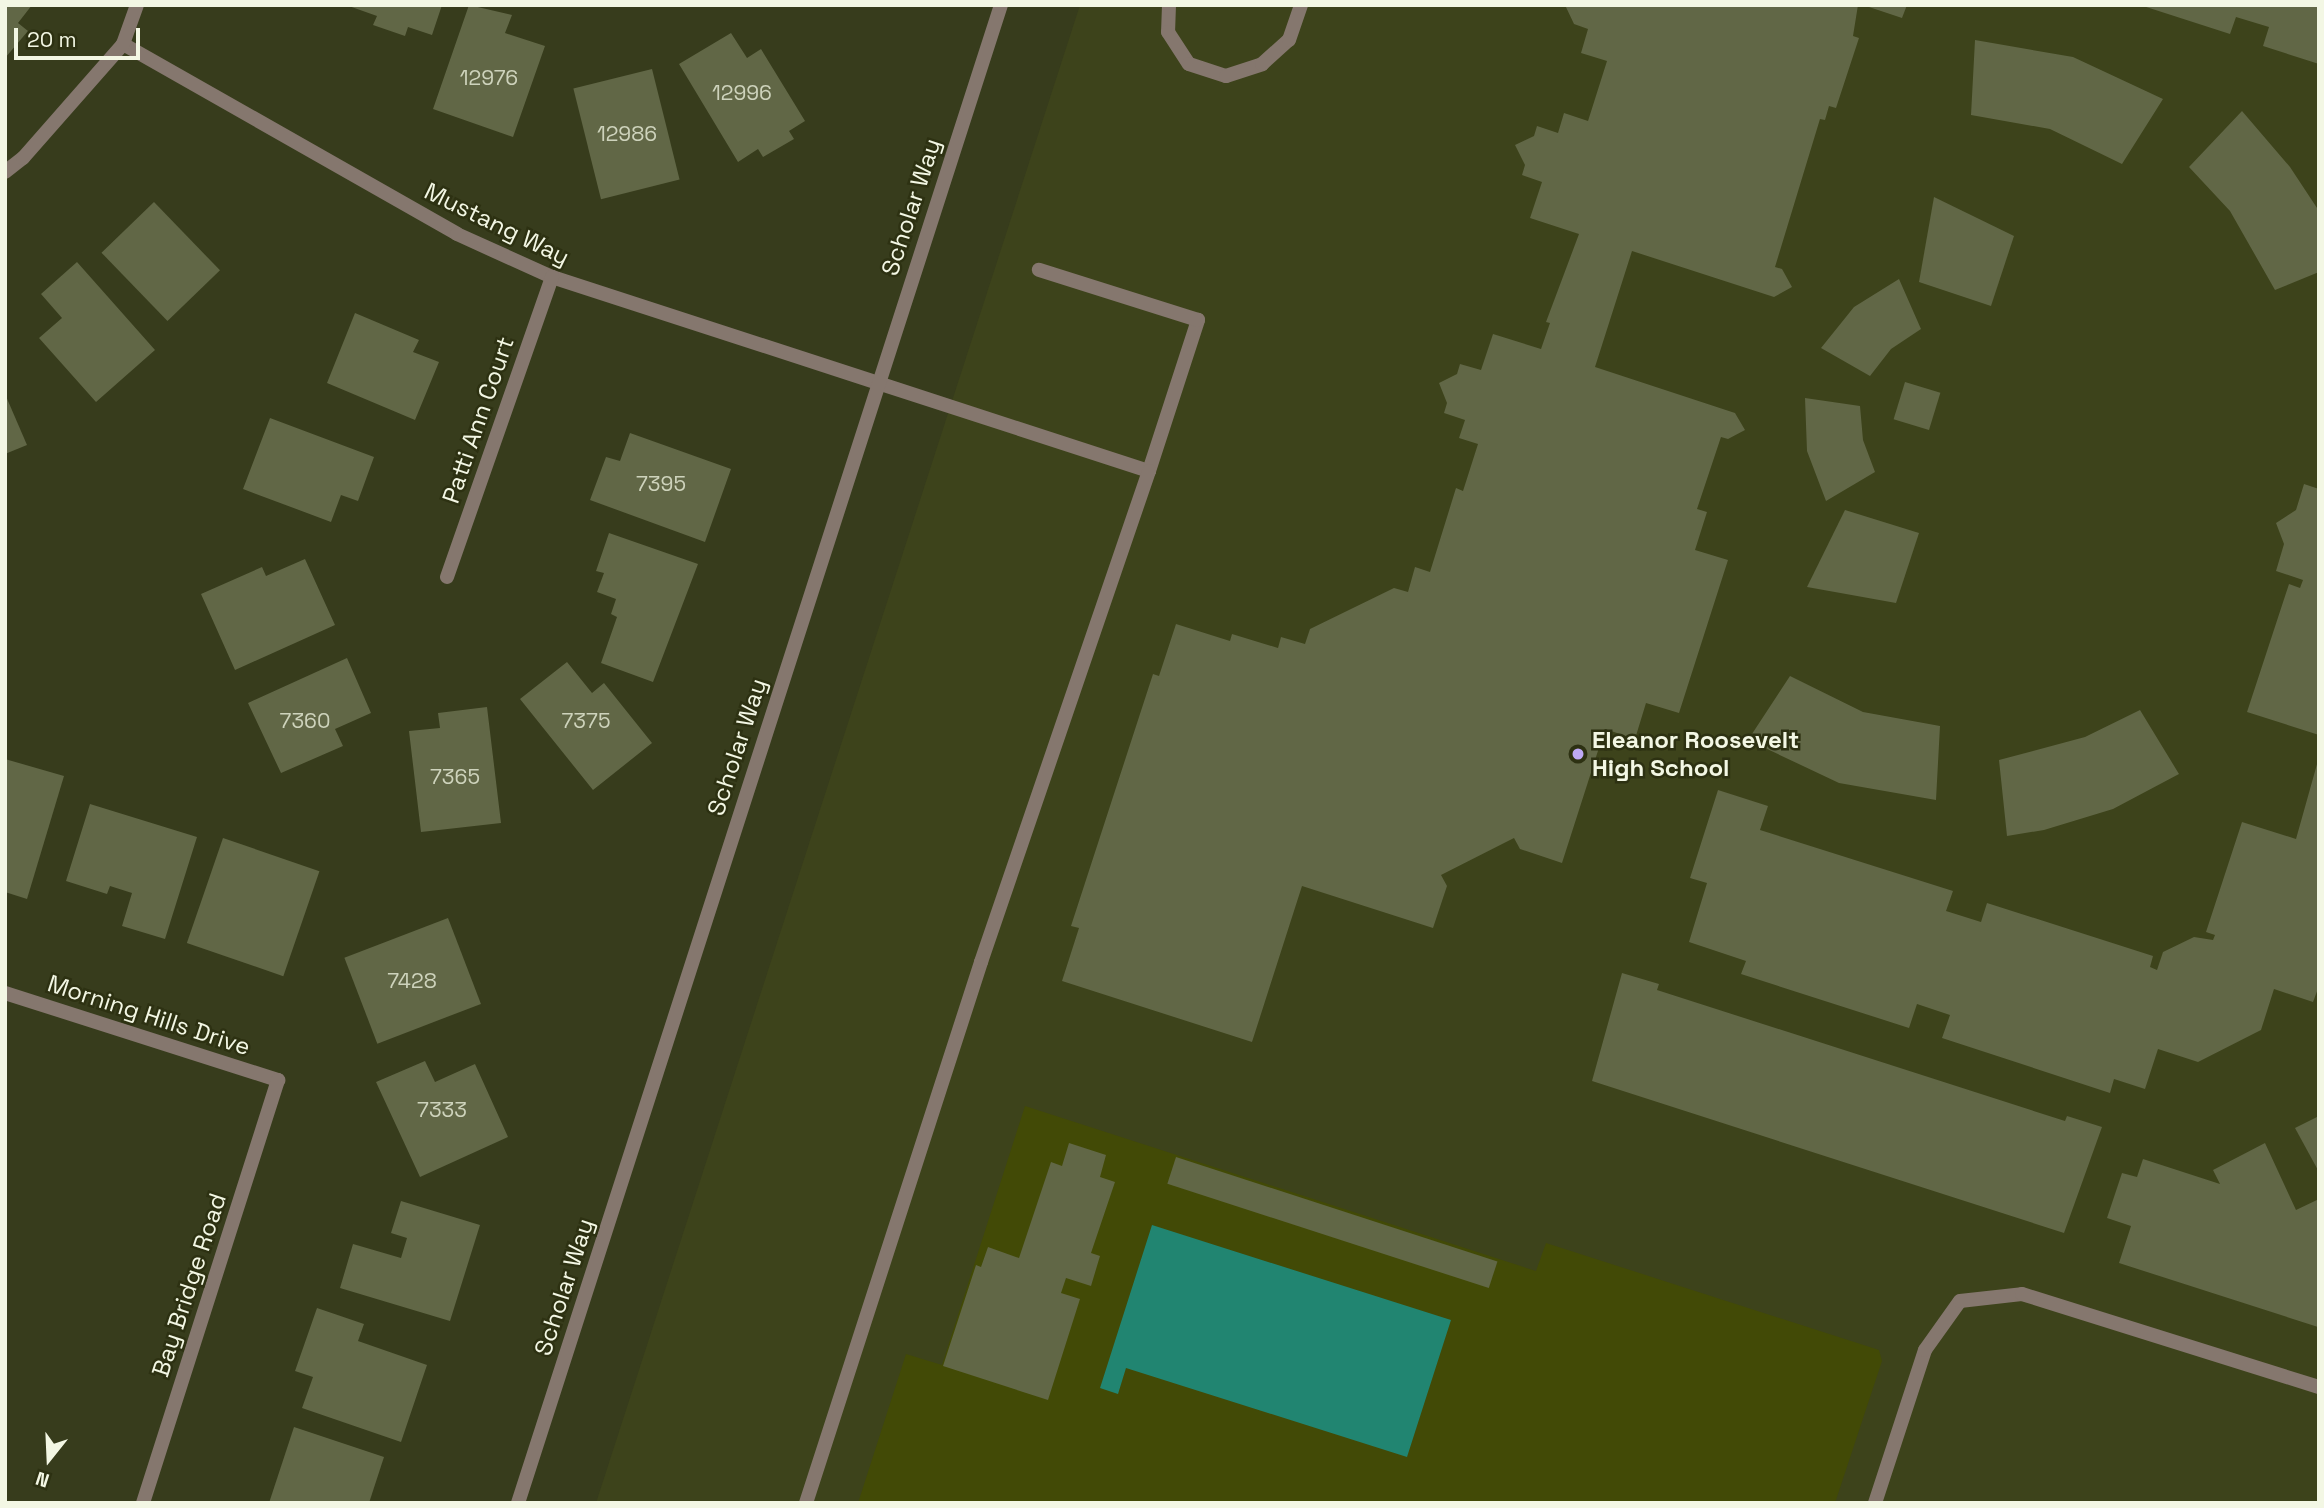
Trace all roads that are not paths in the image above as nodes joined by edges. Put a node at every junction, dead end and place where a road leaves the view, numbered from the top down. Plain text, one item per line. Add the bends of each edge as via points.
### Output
1 (137, 5) edge
2 (1001, 5) edge
3 (1169, 5) edge
4 (1301, 5) edge
5 (123, 44) junction
6 (5, 172) edge
7 (1039, 270) dead end
8 (552, 277) junction
9 (878, 383) junction
10 (1149, 471) junction
11 (447, 577) dead end
12 (5, 993) edge
13 (278, 1080) joint
14 (2319, 1387) edge
15 (143, 1503) edge
16 (518, 1503) edge
17 (806, 1503) edge
18 (1875, 1503) edge

1 - 5 street
2 - 9 street, Scholar Way
3 - 4 street via 1168,32 1189,64 1226,76 1262,64 1289,40
5 - 6 street via 23,158
5 - 8 street, Mustang Way via 457,234
7 - 10 street via 1198,320
8 - 9 street, Mustang Way
8 - 11 street, Patti Ann Court
9 - 10 street, Mustang Way
9 - 16 street, Scholar Way
10 - 17 street via 981,962
12 - 13 street, Morning Hills Drive
13 - 15 street, Bay Bridge Road
14 - 18 street via 2022,1294 1960,1301 1925,1350

